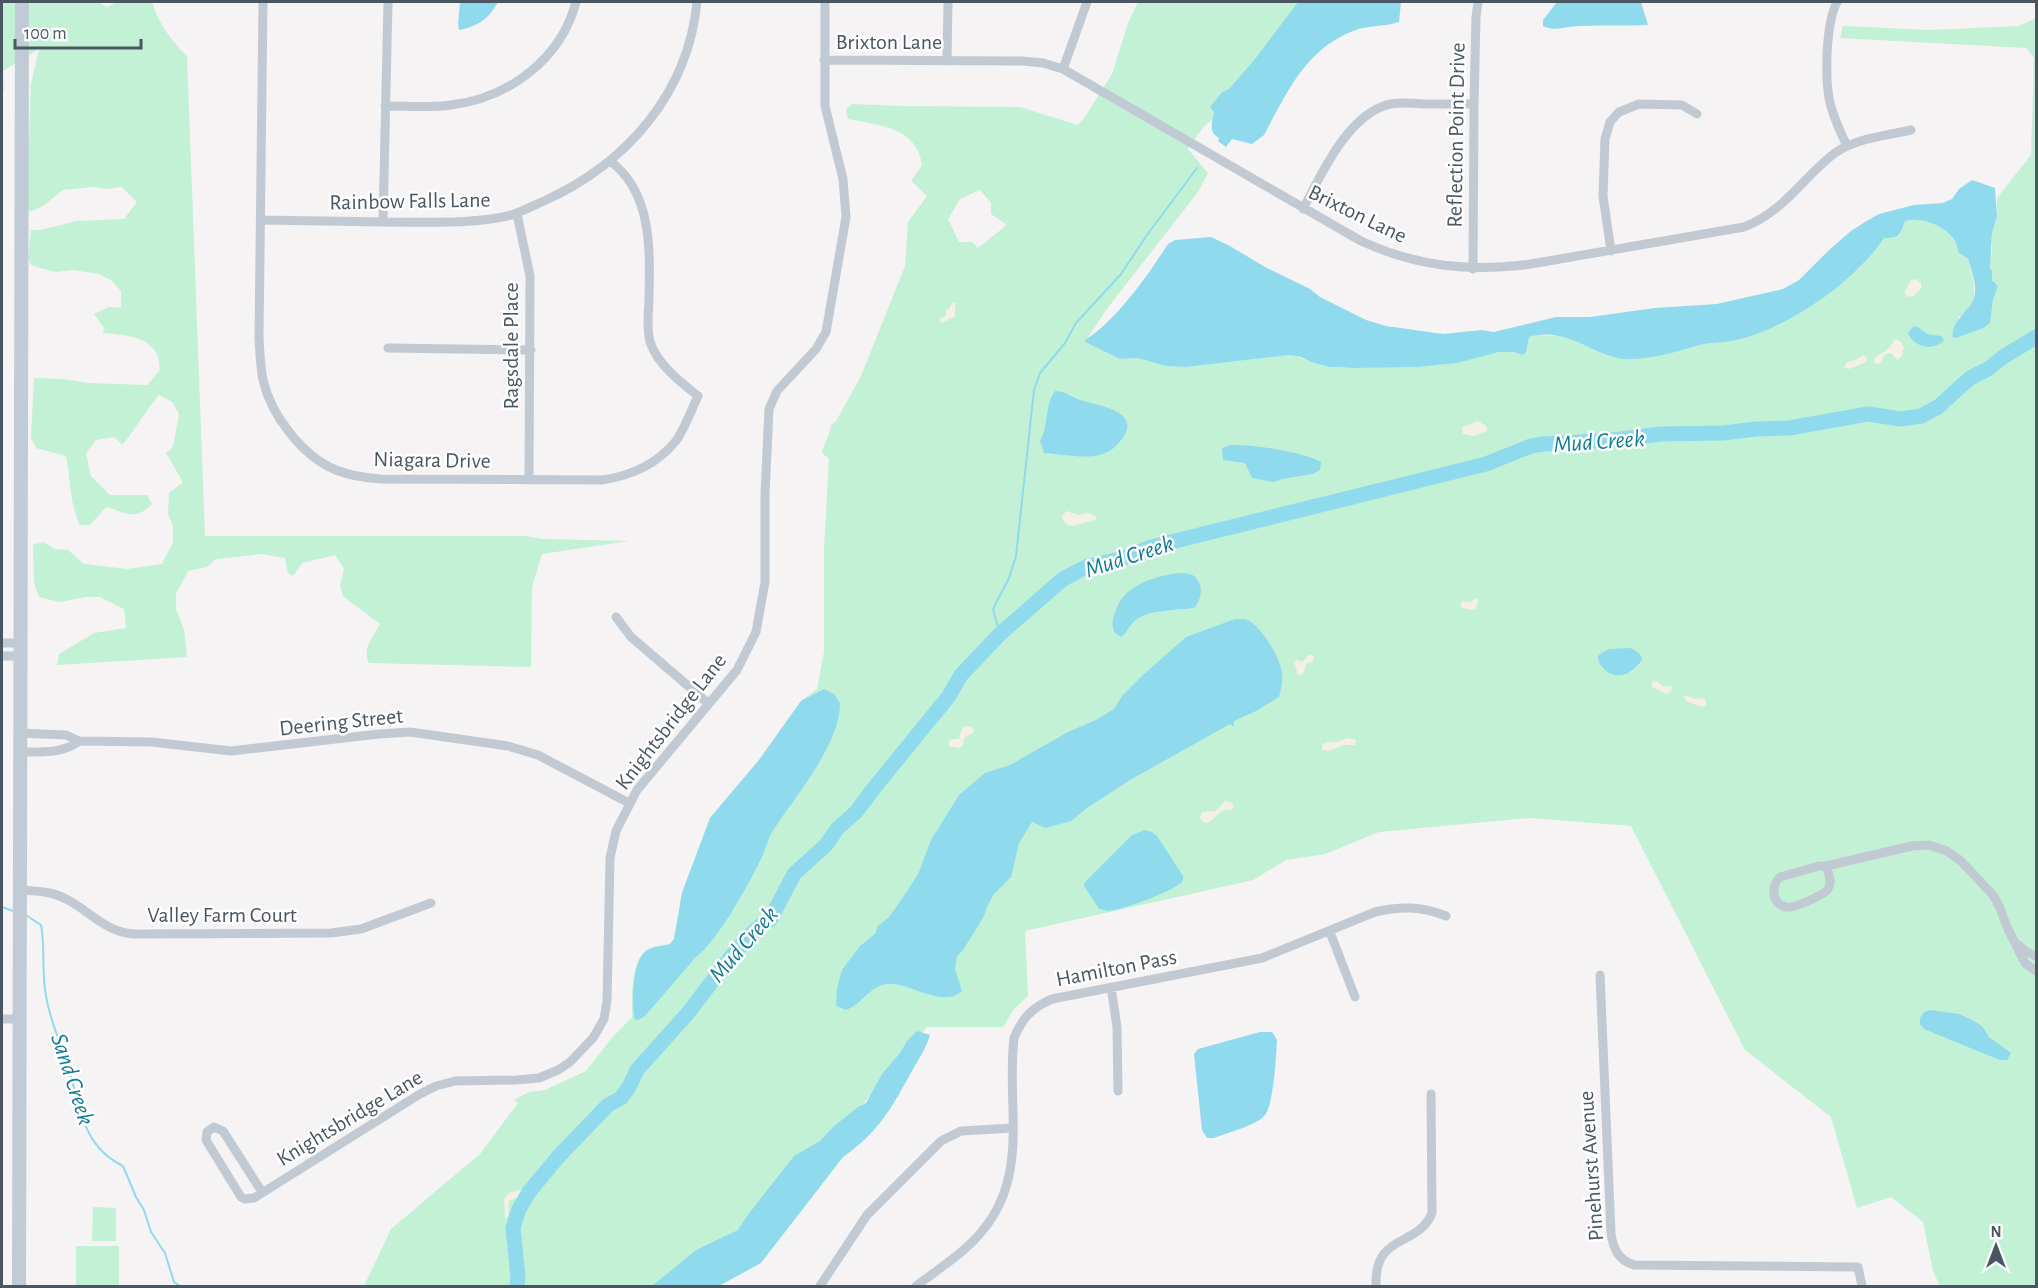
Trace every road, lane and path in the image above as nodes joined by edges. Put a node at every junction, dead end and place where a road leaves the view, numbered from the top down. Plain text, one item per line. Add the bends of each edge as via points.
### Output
1 (22, 2) edge
2 (263, 2) edge
3 (388, 2) edge
4 (576, 2) edge
5 (697, 2) edge
6 (825, 2) edge
7 (948, 2) edge
8 (1087, 2) edge
9 (1478, 2) edge
10 (1837, 2) edge
11 (824, 60) junction
12 (947, 61) junction
13 (1063, 69) junction
14 (1474, 104) junction
15 (386, 106) junction
16 (1697, 114) dead end
17 (1911, 130) dead end
18 (1847, 146) junction
19 (610, 161) junction
20 (1303, 209) junction
21 (517, 214) junction
22 (261, 220) junction
23 (383, 222) junction
24 (1611, 250) junction
25 (1473, 269) junction
26 (388, 348) dead end
27 (531, 350) junction
28 (529, 480) junction
29 (616, 617) dead end
30 (2, 643) edge
31 (20, 650) junction
32 (2, 656) edge
33 (708, 703) junction
34 (20, 733) junction
35 (79, 741) junction
36 (20, 752) junction
37 (629, 803) junction
38 (1826, 867) junction
39 (19, 896) junction
40 (431, 903) dead end
41 (1446, 916) dead end
42 (1330, 932) junction
43 (2017, 944) junction
44 (2037, 956) edge
45 (2037, 971) edge
46 (1600, 975) dead end
47 (1111, 987) junction
48 (1355, 997) dead end
49 (2, 1019) edge
50 (19, 1019) junction
51 (1118, 1090) dead end
52 (1431, 1094) dead end
53 (1012, 1128) junction
54 (262, 1192) junction
55 (19, 1287) edge
56 (820, 1287) edge
57 (916, 1287) edge
58 (1376, 1287) edge
59 (1862, 1287) edge

1 - 31 main road
2 - 22 street, Niagara Drive
3 - 15 street
4 - 15 street via 561,38 544,60 500,92 449,105
5 - 19 street, Rainbow Falls Lane via 690,40 668,93 649,120
6 - 11 street, Knightsbridge Lane
7 - 12 street
8 - 13 street
9 - 14 street, Reflection Point Drive
10 - 18 street via 1829,21 1829,91
11 - 12 street, Brixton Lane
11 - 33 street, Knightsbridge Lane via 825,106 843,179 846,217 826,332 816,349 777,391 769,409 761,615 737,670
12 - 13 street, Brixton Lane via 1022,61
13 - 20 street, Brixton Lane
14 - 20 street via 1389,104 1371,112 1348,132
14 - 25 street, Reflection Point Drive
15 - 23 street
16 - 24 street via 1682,105 1639,104 1619,111 1610,122 1605,139 1604,196
17 - 18 street, Brixton Lane
18 - 24 street, Brixton Lane via 1756,222 1729,231
19 - 21 street, Rainbow Falls Lane via 564,192
19 - 28 street, Niagara Drive via 623,170 633,186 647,223 650,342 658,359 698,396 676,442 633,474 602,480
20 - 25 street, Brixton Lane via 1383,251
21 - 23 street, Rainbow Falls Lane via 464,222
21 - 27 street, Ragsdale Place via 530,276
22 - 23 street, Rainbow Falls Lane
22 - 28 street, Niagara Drive via 262,379 282,423 300,443 334,469 356,477
24 - 25 street, Brixton Lane via 1520,266
26 - 27 street
27 - 28 street, Ragsdale Place
29 - 33 street via 631,637
30 - 31 street
31 - 32 street
31 - 34 main road
33 - 37 street, Knightsbridge Lane
34 - 35 street, Deering Street via 66,735
34 - 36 main road
35 - 36 street, Deering Street via 57,750
35 - 37 street, Deering Street via 139,741 231,751 410,732 527,751
36 - 39 main road
37 - 54 street, Knightsbridge Lane via 609,858 606,1009 601,1025 580,1053 558,1070 539,1078 436,1086
38 - 38 street via 1780,877 1773,889 1778,901 1789,908 1826,892 1830,884
38 - 43 street via 1912,846 1929,845 1947,851 1992,895
39 - 40 street, Valley Farm Court via 41,891 60,896 111,929 134,934 331,933 361,929
39 - 50 main road
41 - 42 street, Hamilton Pass via 1431,910 1399,908 1375,912
42 - 47 street, Hamilton Pass via 1262,957
42 - 48 street
43 - 44 street
43 - 45 street via 2025,963
46 - 59 street, Pinehurst Avenue via 1611,1233 1622,1261 1634,1265 1858,1267
47 - 51 street via 1117,1027
47 - 53 street, Hamilton Pass via 1052,999 1039,1005 1019,1025 1012,1050
49 - 50 street
50 - 55 main road
52 - 58 street via 1431,1213 1423,1226 1384,1252 1377,1266
53 - 56 street via 961,1131 941,1141 867,1215
53 - 57 street, Hamilton Pass via 1008,1185 994,1215 982,1232
54 - 54 street, Knightsbridge Lane via 223,1131 214,1127 207,1132 206,1140 241,1197 254,1198

